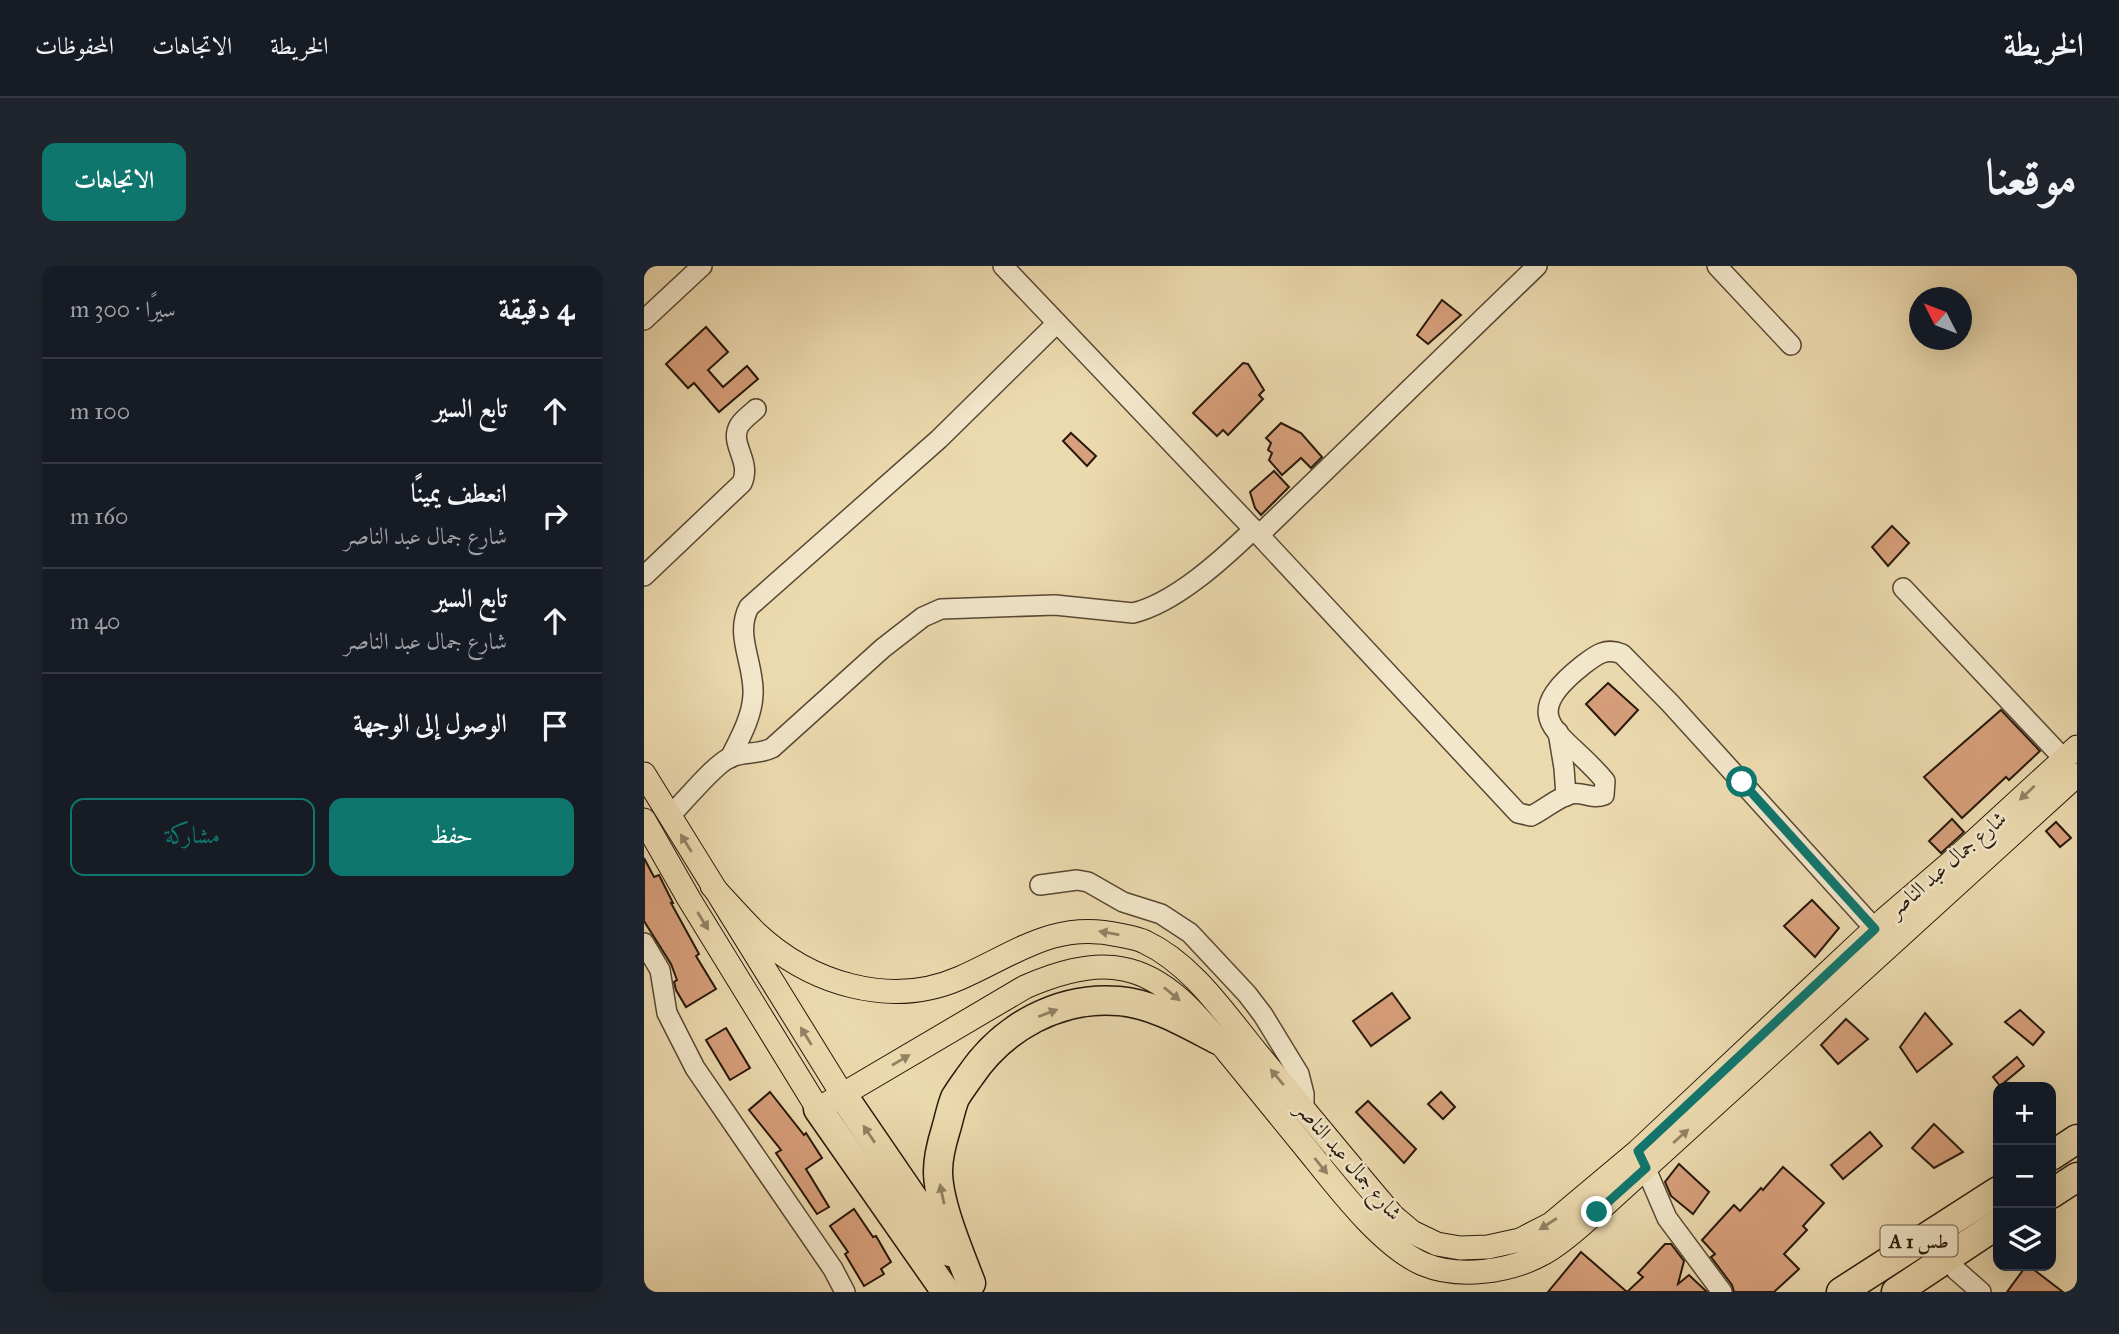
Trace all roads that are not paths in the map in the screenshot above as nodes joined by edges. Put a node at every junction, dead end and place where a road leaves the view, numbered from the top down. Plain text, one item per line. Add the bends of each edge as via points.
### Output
1 (702, 266) edge
2 (1003, 266) edge
3 (1537, 266) edge
4 (1717, 266) edge
5 (644, 320) edge
6 (1057, 323) junction
7 (1791, 345) dead end
8 (756, 409) dead end
9 (1256, 532) junction
10 (644, 576) edge
11 (1903, 588) dead end
12 (1558, 732) junction
13 (730, 758) junction
14 (2073, 760) edge
15 (644, 774) edge
16 (1566, 796) junction
17 (669, 817) junction
18 (644, 820) edge
19 (1040, 885) dead end
20 (712, 886) junction
21 (1875, 929) junction
22 (644, 943) edge
23 (1218, 1040) junction
24 (830, 1102) junction
25 (1304, 1109) junction
26 (2077, 1139) edge
27 (2056, 1153) edge
28 (1642, 1159) junction
29 (1993, 1194) edge
30 (1993, 1228) edge
31 (1993, 1230) edge
32 (1956, 1270) junction
33 (964, 1289) edge
34 (845, 1292) edge
35 (1722, 1292) edge
36 (1841, 1292) edge
37 (1896, 1292) edge
38 (1935, 1292) edge
39 (1981, 1292) edge

1 - 5 street
2 - 6 street
3 - 9 street
4 - 7 street
6 - 9 street
6 - 13 street via 939,439 749,607 742,626 753,697
8 - 10 street via 737,431 746,469 742,483
9 - 13 street via 1181,589 1133,613 1055,605 941,609 911,625 772,748
9 - 16 street via 1518,813 1531,816
11 - 14 street
12 - 16 street
12 - 16 street via 1606,785 1605,795 1600,797
12 - 21 street via 1547,711 1557,688 1598,653 1622,654
13 - 17 street
14 -> 21 main road, شارع جمال عبد الناصر
28 -> 14 main road, شارع جمال عبد الناصر
15 - 17 main road
20 -> 17 main road
18 -> 24 main road via 690,900
19 - 25 street via 1088,882 1123,902 1161,914 1190,933 1263,1015 1299,1073
24 -> 20 main road
25 -> 20 main road, شارع جمال عبد الناصر via 1178,962 1143,941 1103,931 1056,934 935,988 869,990 828,980 771,945
21 - 28 main road, شارع جمال عبد الناصر
22 - 34 street via 660,970 667,1013 695,1068
24 -> 23 main road, شارع جمال عبد الناصر via 1026,987 1073,971 1123,968 1139,974 1178,998
23 -> 28 main road, شارع جمال عبد الناصر via 1345,1196 1403,1253 1424,1264 1450,1271 1483,1271 1543,1254 1597,1212
33 -> 23 highway via 938,1171 955,1098 1000,1040 1047,1012 1097,1001 1146,1007
24 - 33 highway
28 -> 25 main road, شارع جمال عبد الناصر via 1551,1224 1520,1240 1460,1248 1437,1244 1393,1216
26 - 27 highway
28 - 35 street via 1667,1217
29 - 36 highway, A 1 طس
30 - 37 highway
31 - 32 highway
32 - 38 highway
32 - 39 street

